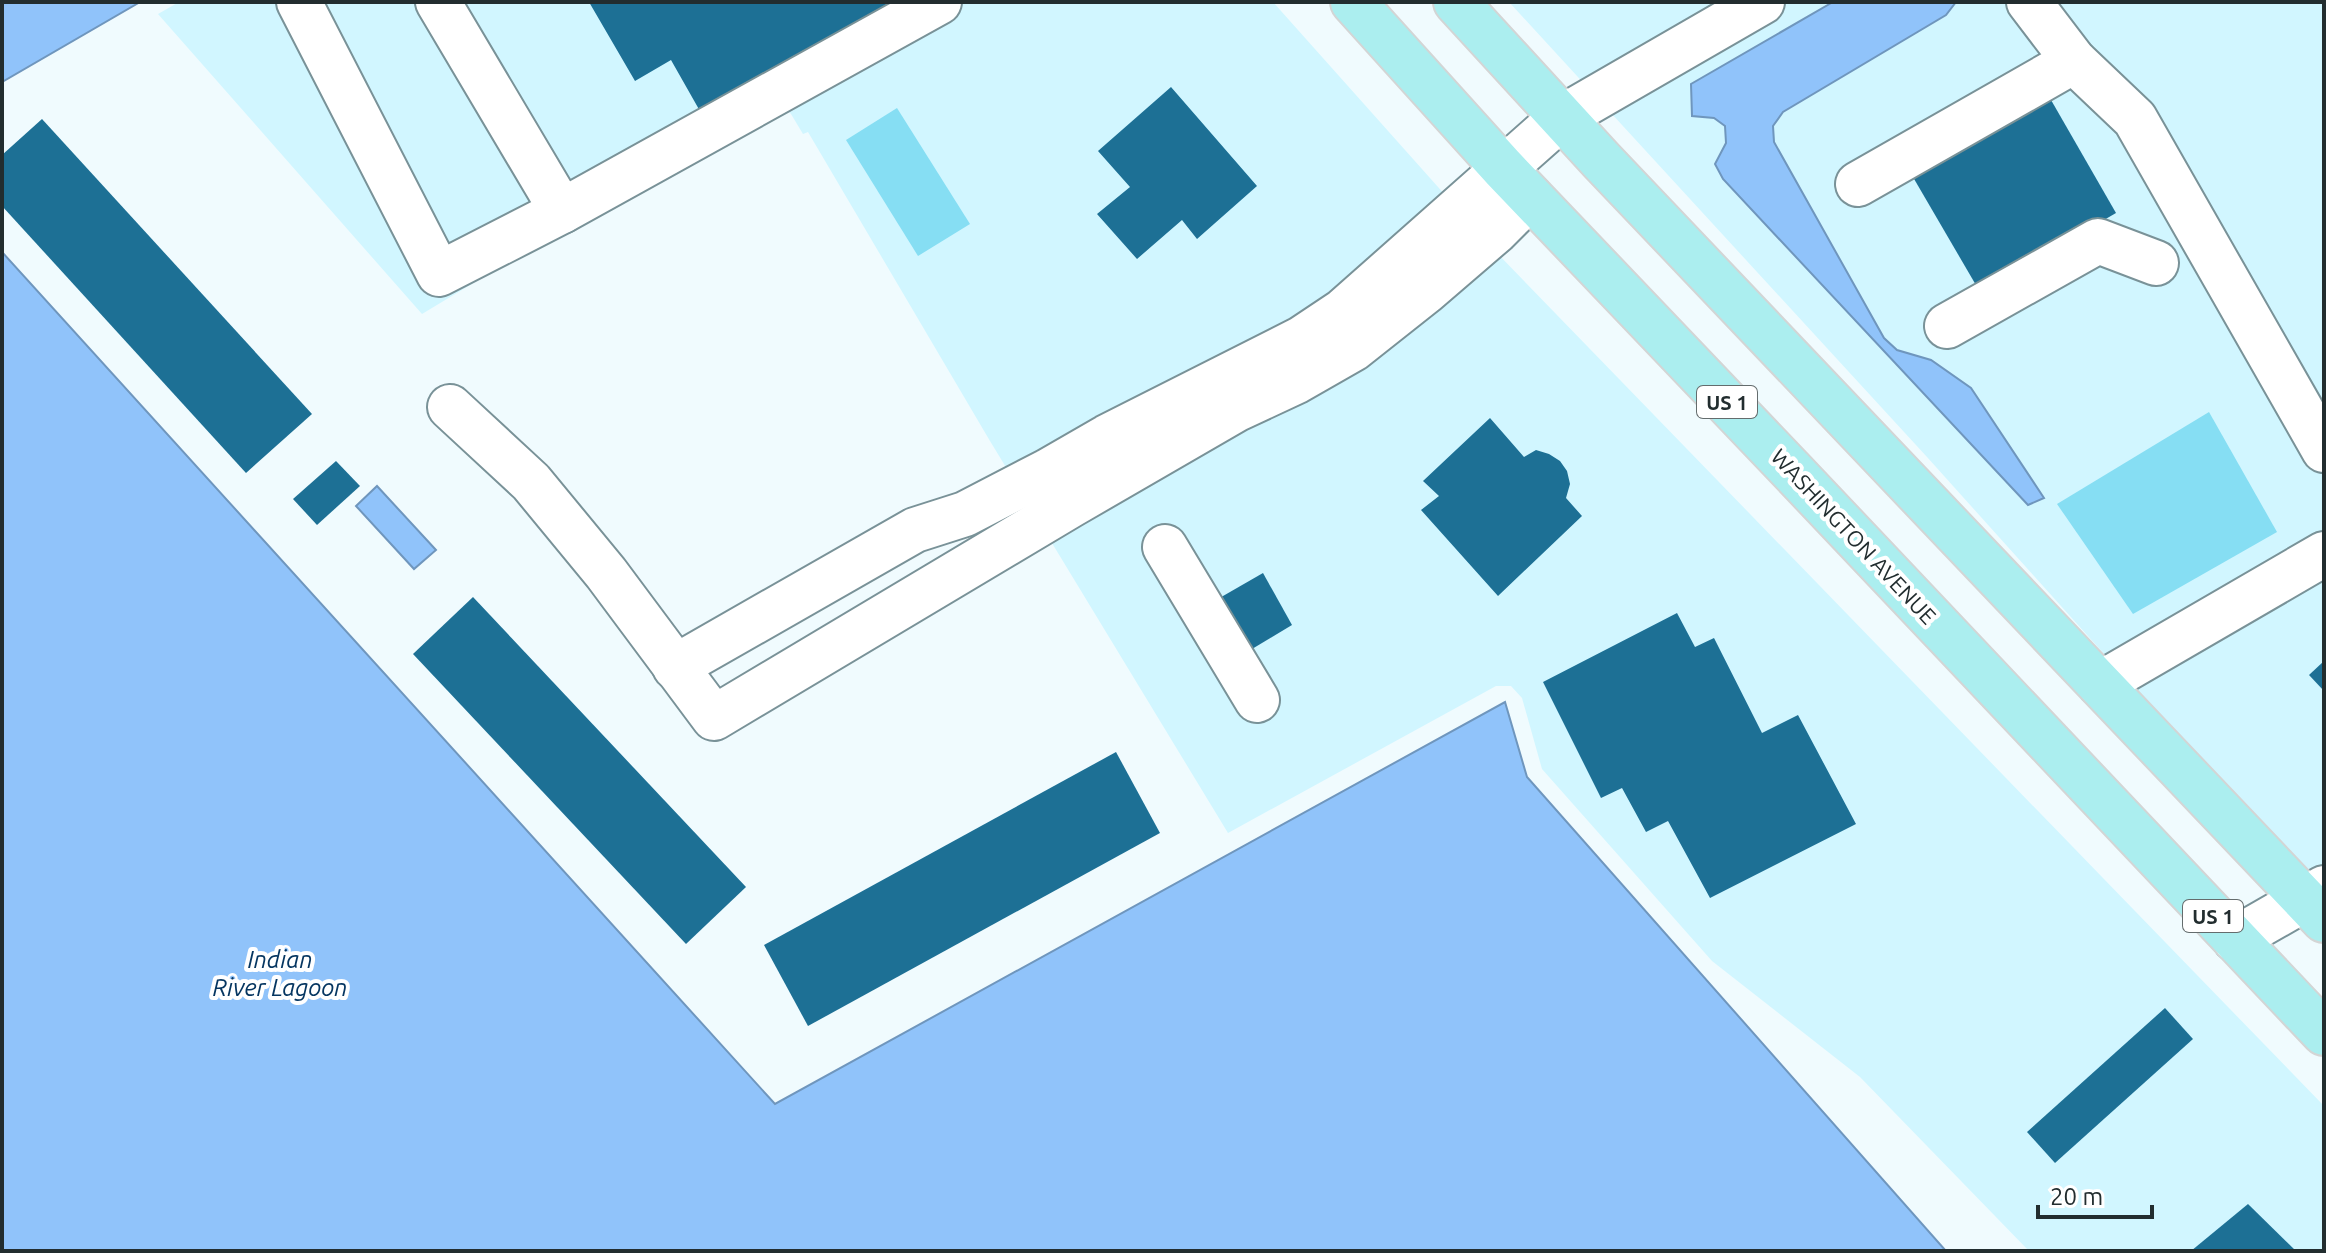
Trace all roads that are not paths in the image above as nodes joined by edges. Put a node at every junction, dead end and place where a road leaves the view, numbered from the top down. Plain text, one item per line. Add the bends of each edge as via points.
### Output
1 (299, 2) edge
2 (438, 2) edge
3 (939, 2) edge
4 (1353, 2) edge
5 (1456, 2) edge
6 (1762, 2) edge
7 (2029, 2) edge
8 (2074, 61) junction
9 (1561, 118) junction
10 (1516, 182) junction
11 (1858, 184) dead end
12 (562, 211) junction
13 (2156, 263) dead end
14 (1947, 326) dead end
15 (450, 407) dead end
16 (2324, 450) edge
17 (1118, 455) junction
18 (1165, 547) dead end
19 (2324, 554) edge
20 (675, 667) junction
21 (2100, 684) junction
22 (1257, 700) dead end
23 (2317, 903) edge
24 (2235, 939) junction
25 (2324, 1033) edge

1 - 12 street via 439,274
2 - 12 street
3 - 12 street
4 - 10 main road, WASHINGTON AVENUE / US 1
5 - 9 main road
6 - 9 street
7 - 8 street
8 - 11 street
8 - 16 street via 2135,119
9 - 10 street
9 - 21 main road
10 - 17 street via 1227,394
10 - 24 main road, WASHINGTON AVENUE / US 1
13 - 14 street via 2098,241
15 - 20 street via 531,482
17 - 20 street via 1048,471 965,514 915,530
17 - 20 street via 714,718
18 - 22 street
19 - 21 street
21 - 23 main road
23 - 24 street
24 - 25 main road, WASHINGTON AVENUE / US 1

